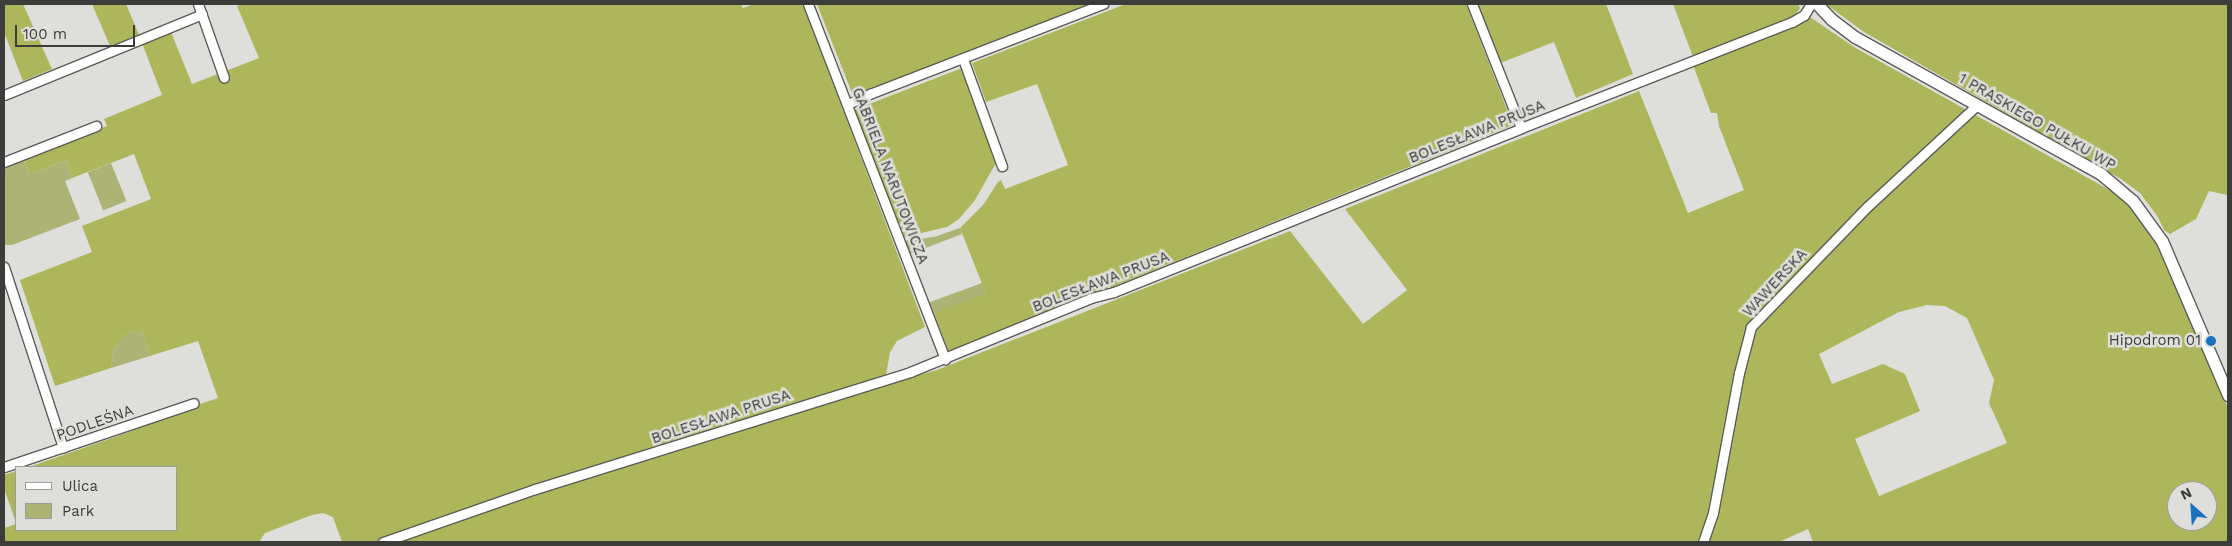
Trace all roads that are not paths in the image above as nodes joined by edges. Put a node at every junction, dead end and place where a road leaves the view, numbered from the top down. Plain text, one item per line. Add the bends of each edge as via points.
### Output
1 (198, 4) edge
2 (808, 4) edge
3 (1102, 4) edge
4 (1472, 4) edge
5 (1811, 4) edge
6 (1817, 4) edge
7 (202, 14) junction
8 (963, 59) junction
9 (224, 78) dead end
10 (4, 95) edge
11 (848, 104) junction
12 (1977, 105) junction
13 (96, 126) dead end
14 (1521, 128) junction
15 (4, 162) edge
16 (1002, 166) dead end
17 (4, 267) edge
18 (8, 294) edge
19 (945, 359) junction
20 (2228, 395) edge
21 (194, 403) dead end
22 (63, 448) junction
23 (4, 468) edge
24 (383, 542) edge
25 (1703, 542) edge

1 - 7 street
2 - 11 street, GABRIELA NARUTOWICZA
3 - 8 street
4 - 14 street
5 - 14 street, BOLESŁAWA PRUSA via 1804,15 1792,22
6 - 12 street, 1 PRASKIEGO PUŁKU WP via 1855,37
7 - 9 street
7 - 10 street
8 - 11 street
8 - 16 street
11 - 19 street, GABRIELA NARUTOWICZA
12 - 20 street, 1 PRASKIEGO PUŁKU WP via 2101,174 2138,206 2166,249
12 - 25 street, WAWERSKA via 1868,206 1751,327 1739,373 1713,513
13 - 15 street
14 - 19 street, BOLESŁAWA PRUSA
17 - 18 street
18 - 22 street
19 - 24 street, BOLESŁAWA PRUSA via 861,389 535,489
21 - 22 street, PODLEŚNA
22 - 23 street, PODLEŚNA

